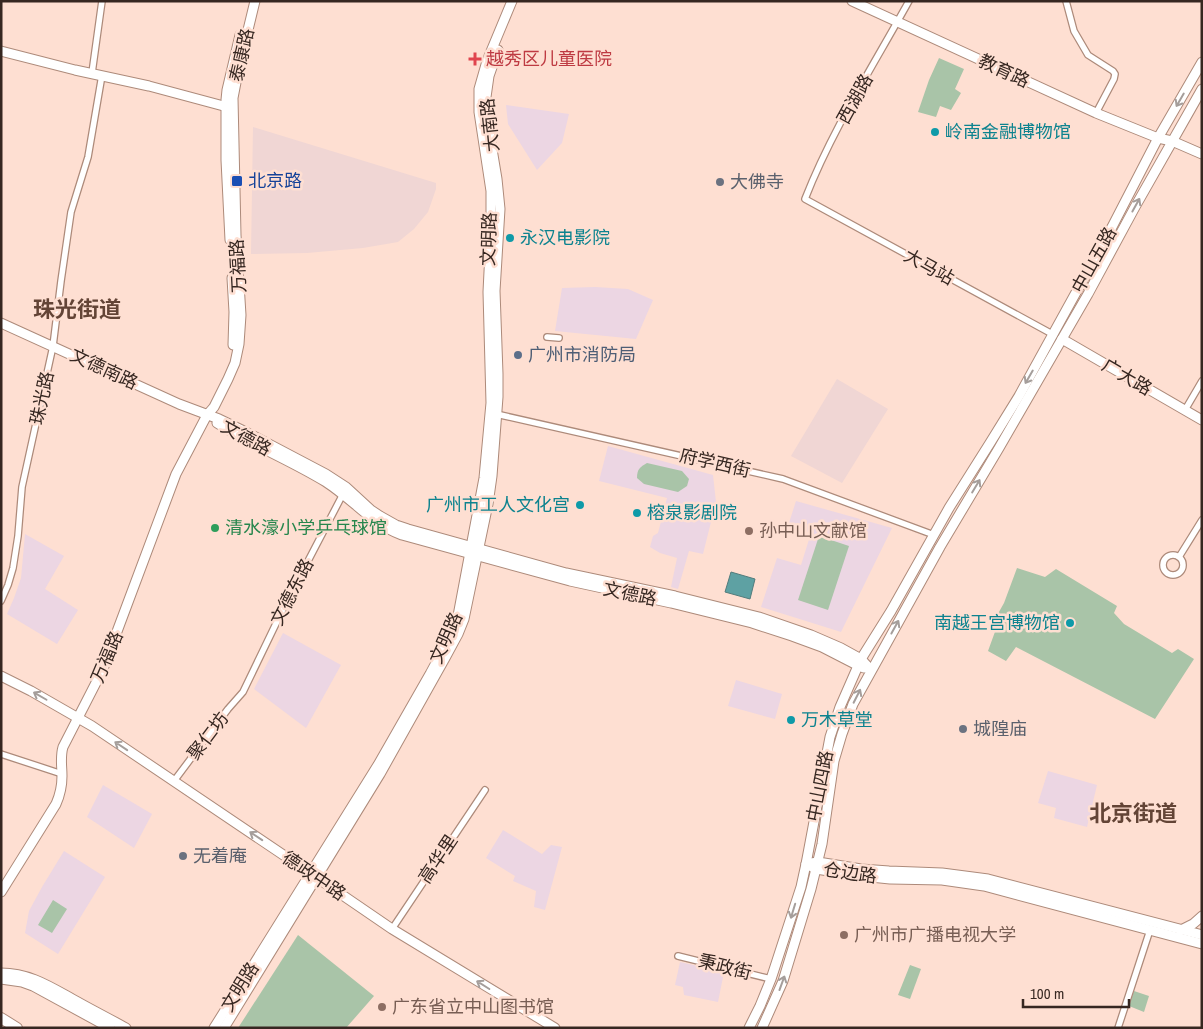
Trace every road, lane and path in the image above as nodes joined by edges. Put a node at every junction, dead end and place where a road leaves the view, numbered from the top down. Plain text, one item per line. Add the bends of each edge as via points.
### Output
1 (102, 1) edge
2 (250, 1) edge
3 (255, 1) edge
4 (512, 1) edge
5 (518, 1) edge
6 (852, 1) edge
7 (909, 1) edge
8 (1066, 1) edge
9 (898, 22) junction
10 (1, 51) edge
11 (1202, 62) edge
12 (92, 73) junction
13 (102, 76) junction
14 (1202, 89) edge
15 (229, 108) junction
16 (1096, 113) junction
17 (1158, 138) junction
18 (1174, 139) junction
19 (1202, 148) edge
20 (1202, 154) edge
21 (495, 192) junction
22 (805, 199) joint
23 (1, 323) edge
24 (1053, 334) junction
25 (547, 337) dead end
26 (559, 338) dead end
27 (1062, 340) junction
28 (53, 346) junction
29 (1202, 381) edge
30 (1184, 410) junction
31 (494, 413) junction
32 (207, 415) junction
33 (1202, 420) edge
34 (983, 455) joint
35 (992, 459) joint
36 (343, 494) junction
37 (1202, 520) edge
38 (934, 535) junction
39 (474, 551) junction
40 (1179, 557) dead end
41 (1, 601) edge
42 (860, 663) junction
43 (871, 670) junction
44 (1, 676) edge
45 (243, 692) joint
46 (78, 718) junction
47 (1, 754) edge
48 (62, 774) junction
49 (174, 781) junction
50 (485, 790) dead end
51 (806, 864) junction
52 (817, 865) junction
53 (314, 875) junction
54 (1, 892) edge
55 (1202, 916) edge
56 (392, 929) junction
57 (1150, 930) junction
58 (1181, 930) junction
59 (1200, 936) edge
60 (678, 956) dead end
61 (1, 973) edge
62 (771, 979) junction
63 (1, 980) edge
64 (1, 1019) edge
65 (16, 1028) edge
66 (110, 1028) edge
67 (126, 1028) edge
68 (214, 1028) edge
69 (224, 1028) edge
70 (555, 1028) edge
71 (749, 1028) edge
72 (762, 1028) edge
73 (1118, 1028) edge

1 - 12 street
2 - 15 main road, 泰康路 via 227,90
3 - 15 main road, 泰康路
4 - 21 main road, 大南路 via 479,88 479,112
5 - 21 main road, 大南路 via 494,60 486,91
6 - 9 main road, 教育路
7 - 9 street, 西湖路
8 - 16 street via 1074,31 1088,55 1115,74
9 - 16 main road, 教育路
9 - 22 street, 西湖路 via 843,120
10 - 12 main road
11 -> 17 main road, 中山五路
12 - 13 main road
13 - 15 main road
13 - 28 street, 珠光路 via 88,157 71,212
14 - 18 main road, 中山五路
15 - 32 main road, 万福路 via 226,160 234,333 227,367
16 - 17 main road, 教育路
17 - 18 main road, 教育路
17 - 24 main road, 中山五路
18 - 19 main road
18 - 20 main road
27 -> 18 main road, 中山五路
21 - 31 main road, 文明路 via 488,292
22 - 24 street, 大马站
23 - 28 main road, 文德南路
24 - 27 street, 广大路
24 -> 34 main road, 中山五路
25 - 26 street
27 - 30 main road, 广大路
27 - 35 main road, 中山五路
28 - 32 main road, 文德南路
28 - 41 street, 珠光路 via 22,487 12,568
29 - 30 street
30 - 33 main road, 广大路
31 - 38 street, 府学西街 via 783,478
31 - 39 main road, 文明路
32 - 36 main road, 文德路 via 224,428
32 - 39 main road, 文德路 via 313,466 396,525
32 - 46 main road, 万福路 via 176,474 109,656
34 - 38 main road, 中山四路
43 -> 35 main road, 中山四路
36 - 39 main road, 文德路 via 375,522 394,532
36 - 45 street, 文德东路
37 - 40 street
38 - 42 main road, 中山四路
39 - 42 main road, 文德路 via 759,617 841,648
39 - 53 main road, 文明路 via 450,637
42 - 43 main road
42 - 51 main road, 中山四路 via 830,737
52 -> 43 main road, 中山四路 via 834,760 853,704
46 -> 44 main road, 德政中路
45 - 49 street, 聚仁坊
46 - 48 main road, 万福路 via 63,747
49 -> 46 main road, 德政中路
47 - 48 street
48 - 54 main road, 万福路 via 56,804
53 -> 49 main road, 德政中路
50 - 56 street, 高华里
51 - 52 main road, 仓边路
51 -> 62 main road, 中山四路
52 - 57 main road, 仓边路 via 874,878 942,880 1002,890
52 - 58 main road, 仓边路 via 976,876
72 -> 52 main road, 中山四路 via 788,967
53 - 56 main road, 德政中路
53 - 68 main road, 文明路
53 - 69 main road, 文明路
55 - 58 main road
70 -> 56 main road, 德政中路
57 - 59 main road, 仓边路
57 - 73 street
58 - 59 main road, 仓边路
60 - 62 street, 秉政街
61 - 67 main road via 32,977
62 - 71 main road, 中山四路
63 - 66 main road via 33,986
64 - 65 highway

